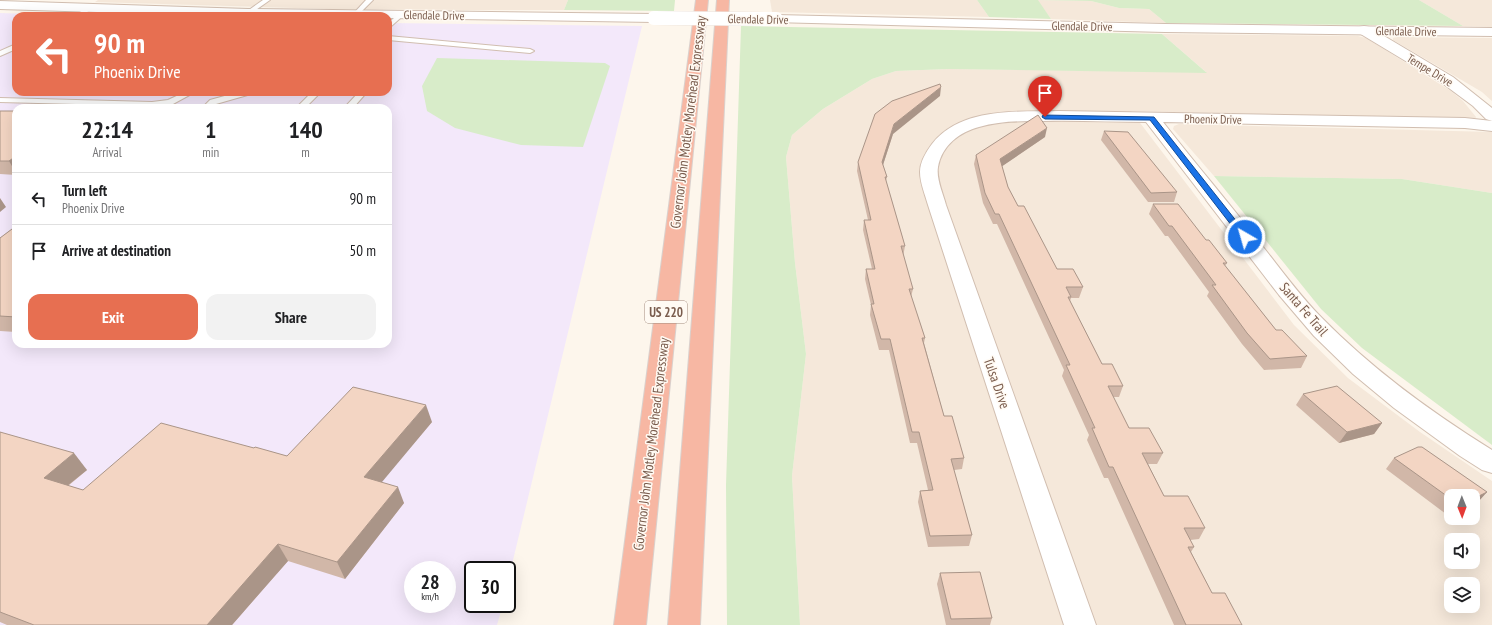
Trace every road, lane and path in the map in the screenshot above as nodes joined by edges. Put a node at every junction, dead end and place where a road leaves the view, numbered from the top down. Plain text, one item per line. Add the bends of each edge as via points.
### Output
1 (267, 0) edge
2 (370, 0) edge
3 (702, 0) edge
4 (723, 0) edge
5 (0, 5) edge
6 (91, 8) junction
7 (83, 12) edge
8 (217, 12) edge
9 (249, 12) edge
10 (358, 12) edge
11 (392, 14) edge
12 (402, 14) junction
13 (392, 23) edge
14 (1364, 30) junction
15 (1492, 32) edge
16 (392, 38) edge
17 (12, 48) edge
18 (530, 51) dead end
19 (0, 54) edge
20 (185, 96) edge
21 (234, 96) edge
22 (313, 96) edge
23 (359, 96) edge
24 (0, 100) edge
25 (152, 104) edge
26 (152, 104) edge
27 (211, 104) edge
28 (304, 104) edge
29 (352, 104) edge
30 (1492, 116) edge
31 (1152, 118) junction
32 (1492, 126) edge
33 (940, 141) joint
34 (1492, 463) edge
35 (630, 625) edge
36 (684, 625) edge
37 (1080, 625) edge

1 - 9 lane
2 - 10 lane
3 - 35 highway, Governor John Motley Morehead Expressway / US 220
4 - 36 highway, Governor John Motley Morehead Expressway / US 220
5 - 6 street, Glendale Drive
6 - 7 lane
6 - 8 street, Glendale Drive
11 - 12 street, Glendale Drive
12 - 13 lane
12 - 14 street, Glendale Drive, bridge
14 - 15 street, Glendale Drive
14 - 30 street, Tempe Drive via 1458,86
16 - 18 lane
17 - 19 lane
20 - 26 lane via 170,102
21 - 27 lane
22 - 28 lane
23 - 29 lane
24 - 25 lane
31 - 32 street, Phoenix Drive via 1465,123
31 - 33 street, Phoenix Drive via 1001,117 973,123
31 - 34 street, Santa Fe Trail via 1321,330 1349,357 1409,406
33 - 37 street, Tulsa Drive via 929,171 937,205

